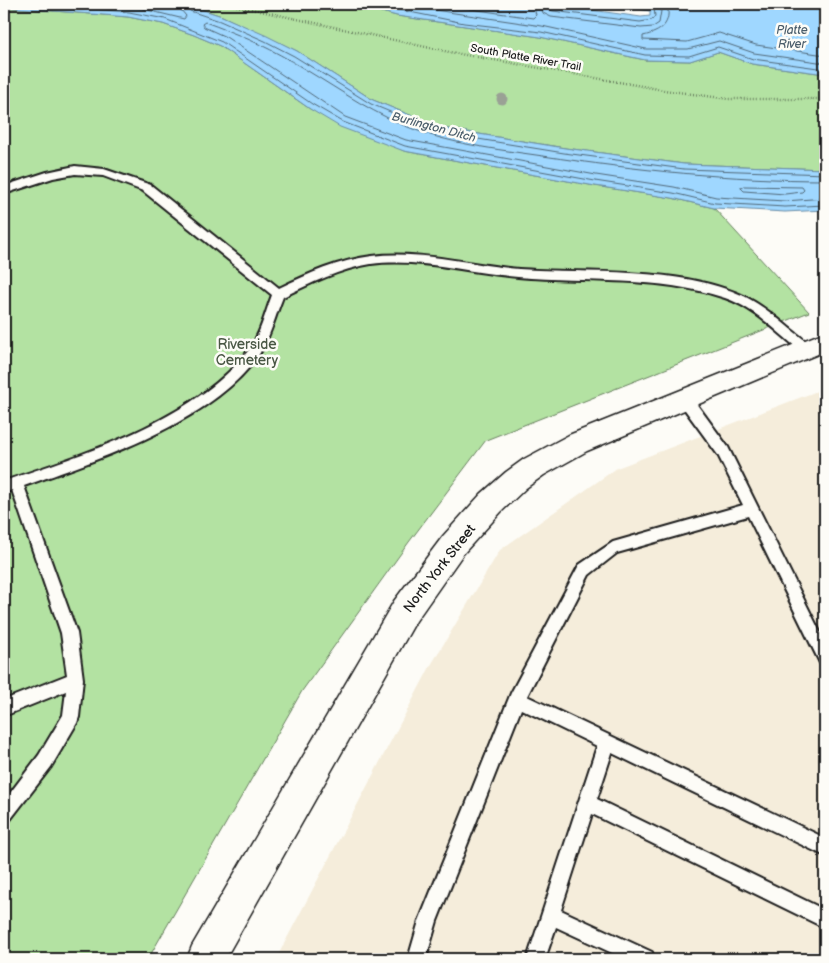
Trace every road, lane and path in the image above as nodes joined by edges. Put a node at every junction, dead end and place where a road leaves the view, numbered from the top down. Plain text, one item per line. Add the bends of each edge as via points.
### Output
1 (228, 4) edge
2 (825, 99) edge
3 (4, 190) edge
4 (278, 294) junction
5 (816, 345) edge
6 (685, 399) junction
7 (10, 485) edge
8 (751, 509) junction
9 (825, 658) edge
10 (75, 679) junction
11 (517, 698) junction
12 (4, 708) edge
13 (607, 742) junction
14 (587, 803) junction
15 (4, 814) edge
16 (825, 847) edge
17 (550, 915) junction
18 (825, 919) edge
19 (205, 959) edge
20 (417, 959) edge
21 (536, 959) edge
22 (645, 959) edge

1 - 2 path, South Platte River Trail via 449,52 664,90 728,99
3 - 4 lane via 75,170 104,173 148,188
4 - 5 lane via 339,268 373,260 406,258 516,273 679,282 729,295
4 - 7 lane via 254,353 232,378 203,401 158,427
5 - 6 main road, North York Street
6 - 8 lane via 722,450
6 - 19 main road, North York Street via 578,443 534,467 491,503 453,545 405,611
7 - 10 lane via 69,633
8 - 9 lane
8 - 11 lane via 613,548 584,570
10 - 12 lane
10 - 15 lane via 71,717 45,761
11 - 13 lane
11 - 20 lane via 428,921
13 - 14 lane
13 - 16 lane
14 - 17 lane
14 - 18 lane
17 - 21 lane
17 - 22 lane

